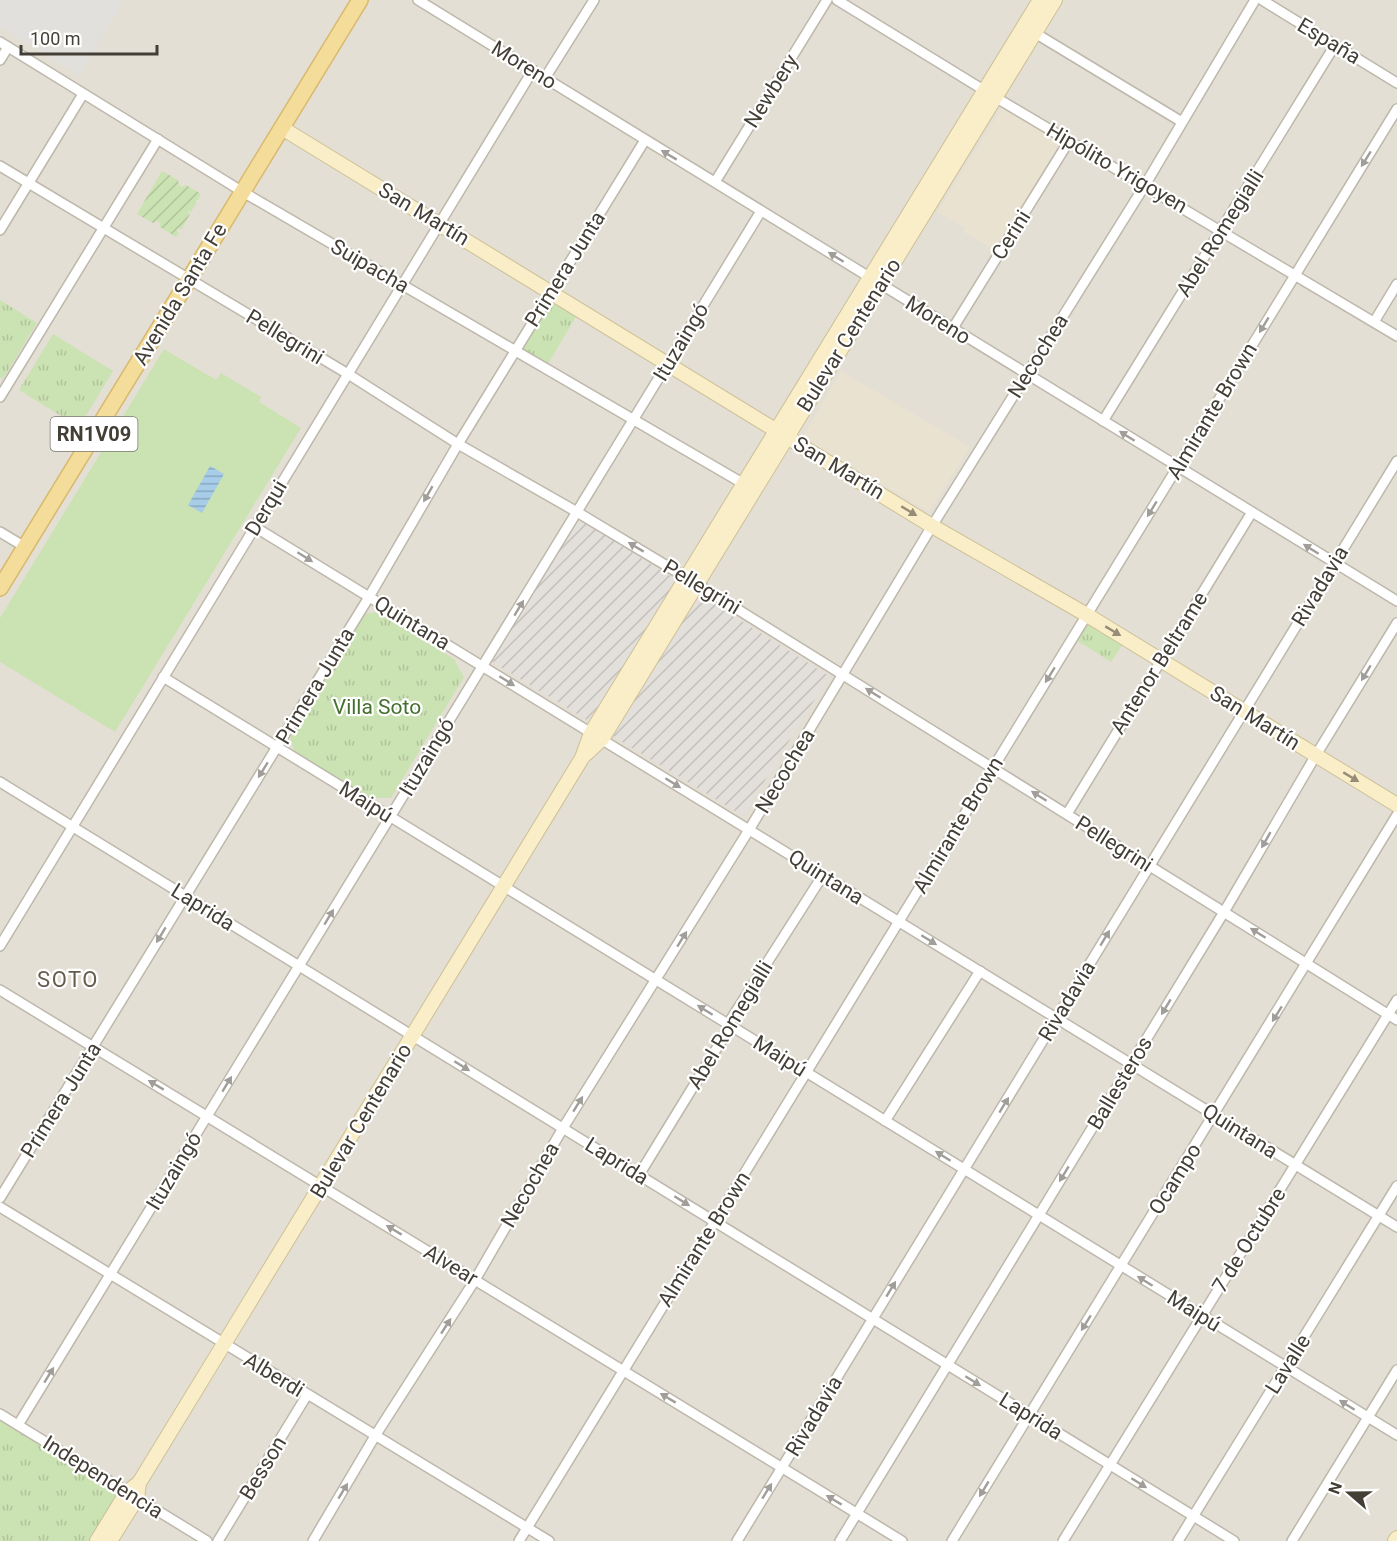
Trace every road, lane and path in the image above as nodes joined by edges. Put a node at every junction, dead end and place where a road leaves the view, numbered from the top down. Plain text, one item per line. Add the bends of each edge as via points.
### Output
1 (360, 0) edge
2 (418, 0) edge
3 (594, 0) edge
4 (827, 0) edge
5 (837, 0) edge
6 (1040, 0) edge
7 (1055, 0) edge
8 (1255, 0) edge
9 (1262, 0) edge
10 (1035, 33) junction
11 (4, 44) edge
12 (1335, 45) junction
13 (0, 60) edge
14 (532, 70) junction
15 (545, 78) junction
16 (1397, 83) edge
17 (83, 94) junction
18 (990, 94) junction
19 (1397, 109) edge
20 (1182, 122) junction
21 (282, 128) junction
22 (158, 139) junction
23 (645, 140) junction
24 (1069, 141) junction
25 (0, 166) edge
26 (714, 182) junction
27 (29, 183) junction
28 (1145, 185) junction
29 (243, 192) junction
30 (761, 211) junction
31 (439, 224) junction
32 (104, 228) junction
33 (0, 230) edge
34 (1222, 230) junction
35 (1295, 275) junction
36 (189, 280) junction
37 (875, 281) junction
38 (1397, 284) edge
39 (402, 285) junction
40 (551, 292) junction
41 (1374, 322) junction
42 (953, 328) junction
43 (1397, 336) edge
44 (514, 351) junction
45 (668, 364) junction
46 (348, 374) junction
47 (1026, 374) junction
48 (0, 397) edge
49 (633, 420) junction
50 (1103, 421) junction
51 (782, 434) junction
52 (458, 444) junction
53 (1397, 461) edge
54 (1178, 467) junction
55 (744, 484) junction
56 (577, 512) junction
57 (1252, 512) junction
58 (255, 526) junction
59 (932, 526) junction
60 (0, 532) edge
61 (25, 547) junction
62 (1335, 563) junction
63 (692, 581) junction
64 (0, 588) edge
65 (369, 597) junction
66 (1397, 601) edge
67 (1087, 615) junction
68 (1397, 623) edge
69 (1161, 660) junction
70 (483, 666) junction
71 (843, 675) junction
72 (163, 677) junction
73 (1244, 711) junction
74 (597, 736) junction
75 (277, 747) junction
76 (1316, 755) junction
77 (993, 768) junction
78 (0, 782) edge
79 (1397, 805) edge
80 (1067, 814) junction
81 (1397, 815) edge
82 (390, 817) junction
83 (73, 826) junction
84 (749, 830) junction
85 (1150, 866) junction
86 (823, 875) junction
87 (504, 886) junction
88 (185, 895) junction
89 (1224, 912) junction
90 (899, 921) junction
91 (0, 946) edge
92 (1307, 964) junction
93 (299, 966) junction
94 (980, 971) junction
95 (656, 980) junction
96 (0, 990) edge
97 (1397, 1000) edge
98 (1393, 1017) edge
99 (1056, 1018) junction
100 (728, 1024) junction
101 (413, 1035) junction
102 (93, 1047) junction
103 (1131, 1064) junction
104 (806, 1072) junction
105 (1214, 1115) junction
106 (207, 1116) junction
107 (885, 1121) junction
108 (563, 1128) junction
109 (1296, 1165) junction
110 (964, 1169) junction
111 (639, 1175) junction
112 (321, 1186) junction
113 (1397, 1186) edge
114 (0, 1198) edge
115 (0, 1207) edge
116 (1039, 1215) junction
117 (1379, 1216) junction
118 (715, 1221) junction
119 (1397, 1227) edge
120 (1122, 1266) junction
121 (110, 1275) junction
122 (475, 1280) junction
123 (1203, 1316) junction
124 (873, 1319) junction
125 (224, 1345) junction
126 (948, 1365) junction
127 (1286, 1367) junction
128 (1397, 1370) edge
129 (623, 1371) junction
130 (307, 1395) junction
131 (0, 1414) edge
132 (1028, 1415) junction
133 (1368, 1418) junction
134 (18, 1425) junction
135 (1397, 1435) edge
136 (375, 1436) junction
137 (1109, 1464) junction
138 (782, 1468) junction
139 (132, 1495) junction
140 (857, 1514) junction
141 (1193, 1516) junction
142 (527, 1528) junction
143 (97, 1541) edge
144 (110, 1541) edge
145 (207, 1541) edge
146 (218, 1541) edge
147 (313, 1541) edge
148 (519, 1541) edge
149 (549, 1541) edge
150 (737, 1541) edge
151 (840, 1541) edge
152 (902, 1541) edge
153 (952, 1541) edge
154 (1063, 1541) edge
155 (1178, 1541) edge
156 (1234, 1541) edge
157 (1292, 1541) edge

1 - 21 main road, Avenida Santa Fe / RN1V09
2 - 14 street, Moreno
3 - 15 street
4 - 26 street, Newbery
5 - 18 street, Hipólito Yrigoyen
6 - 18 main road, Bulevar Centenario
7 - 10 main road, Bulevar Centenario
8 - 20 street, Necochea
9 - 12 street, España
10 - 18 main road, Bulevar Centenario
10 - 20 street
11 - 13 street
11 - 17 street, Suipacha
12 - 16 street, España
12 - 34 street, Abel Romegialli
14 - 15 street, Moreno
14 - 31 street, Derqui
15 - 23 street, Moreno
17 - 22 street, Suipacha
17 - 27 street
18 - 24 street, Hipólito Yrigoyen
18 - 37 main road, Bulevar Centenario
19 -> 35 street, Almirante Brown
20 - 28 street, Necochea
21 - 29 main road, Avenida Santa Fe / RN1V09
21 - 31 main road, San Martín
22 - 29 street, Suipacha
22 - 32 street
26 -> 23 street, Moreno
23 - 40 street, Primera Junta
24 - 28 street, Hipólito Yrigoyen
24 - 42 street, Cerini
25 - 27 street, Pellegrini
26 - 30 street, Moreno
27 - 32 street, Pellegrini
27 - 33 street
28 - 34 street, Hipólito Yrigoyen
28 - 47 street, Necochea
29 - 36 main road, Avenida Santa Fe / RN1V09
29 - 39 street, Suipacha
37 -> 30 street, Moreno
30 - 45 street, Ituzaingó
31 - 39 street, Derqui
31 - 40 main road, San Martín
32 - 36 street, Pellegrini
32 - 48 street
34 - 35 street, Hipólito Yrigoyen
34 - 50 street, Abel Romegialli
35 - 41 street, Hipólito Yrigoyen
35 -> 54 street, Almirante Brown
36 - 46 street, Pellegrini
36 - 61 main road, Avenida Santa Fe / RN1V09
37 - 42 street, Moreno
37 - 51 main road, Bulevar Centenario
38 - 41 street
39 - 44 street, Suipacha
39 - 46 street, Derqui
40 - 44 street, Primera Junta
40 - 45 main road, San Martín
41 - 43 street, Hipólito Yrigoyen
42 - 47 street, Moreno
44 - 49 street, Suipacha
44 - 52 street, Primera Junta
45 - 49 street, Ituzaingó
45 - 51 main road, San Martín
46 - 52 street, Pellegrini
46 - 58 street, Derqui
47 - 50 street, Moreno
47 - 59 street, Necochea
49 - 55 street, Suipacha
49 - 56 street, Ituzaingó
54 -> 50 street, Moreno
51 - 55 main road, Bulevar Centenario
51 -> 59 main road, San Martín
51 - 63 main road, Bulevar Centenario
52 - 56 street, Pellegrini
52 -> 65 street, Primera Junta
53 - 62 street, Rivadavia
54 - 57 street, Moreno
54 -> 67 street, Almirante Brown
55 - 63 main road, Bulevar Centenario
63 -> 56 street, Pellegrini
70 -> 56 street, Ituzaingó
62 -> 57 street, Moreno
57 - 69 street, Antenor Beltrame
58 -> 65 street, Quintana
58 - 72 street, Derqui
59 - 67 main road, San Martín
59 - 71 street, Necochea
60 - 61 street
61 - 64 main road, Avenida Santa Fe / RN1V09
62 - 66 street, Moreno
62 - 73 street, Rivadavia
63 - 71 street, Pellegrini
63 - 74 main road, Bulevar Centenario
65 - 70 street, Quintana
65 - 75 street, Primera Junta
67 -> 69 main road, San Martín
67 -> 77 street, Almirante Brown
68 -> 76 street, Ballesteros
69 - 73 main road, San Martín
69 - 80 street, Antenor Beltrame
70 -> 74 street, Quintana
70 - 82 street, Ituzaingó
77 -> 71 street, Pellegrini
71 - 84 street, Necochea
72 - 75 street, Maipú
72 - 83 street, Derqui
73 - 76 main road, San Martín
73 - 85 street, Rivadavia
74 -> 84 street, Quintana
74 - 87 main road, Bulevar Centenario
75 - 82 street, Maipú
75 -> 88 street, Primera Junta
76 -> 79 main road, San Martín
76 -> 89 street, Ballesteros
80 -> 77 street, Pellegrini
77 - 90 street, Almirante Brown
78 - 83 street, Laprida
80 - 85 street, Pellegrini
81 - 92 street, Ocampo
82 - 87 street, Maipú
93 -> 82 street, Ituzaingó
83 - 88 street, Laprida
83 - 91 street, Derqui
84 - 86 street, Quintana
95 -> 84 street, Necochea
85 - 89 street, Pellegrini
99 -> 85 street, Rivadavia
86 - 90 street, Quintana
86 - 100 street, Abel Romegialli
87 - 95 street, Maipú
87 - 101 main road, Bulevar Centenario
88 - 93 street, Laprida
88 -> 102 street, Primera Junta
92 -> 89 street, Pellegrini
89 -> 103 street, Ballesteros
90 -> 94 street, Quintana
90 - 104 street, Almirante Brown
92 - 98 street, Pellegrini
92 -> 105 street, Ocampo
93 - 101 street, Laprida
106 -> 93 street, Ituzaingó
94 - 99 street, Quintana
94 - 107 street
100 -> 95 street, Maipú
108 -> 95 street, Necochea
96 - 102 street, Alvear
97 - 98 street, 7 de Octubre
98 - 109 street, 7 de Octubre
99 - 103 street, Quintana
110 -> 99 street, Rivadavia
100 - 104 street, Maipú
100 - 111 street, Abel Romegialli
101 -> 108 street, Laprida
101 - 112 main road, Bulevar Centenario
106 -> 102 street, Alvear
102 - 114 street, Primera Junta
103 - 105 street, Quintana
103 -> 116 street, Ballesteros
104 - 107 street, Maipú
104 - 118 street, Almirante Brown
105 - 109 street, Quintana
105 - 120 street, Ocampo
106 - 112 street, Alvear
106 - 121 street, Ituzaingó
110 -> 107 street, Maipú
108 - 111 street, Laprida
108 - 122 street, Necochea
109 - 117 street, Quintana
109 - 123 street, 7 de Octubre
110 - 116 street, Maipú
124 -> 110 street, Rivadavia
111 -> 118 street, Laprida
122 -> 112 street, Alvear
112 - 125 main road, Bulevar Centenario
113 - 117 street, Lavalle
115 - 121 street, Alberdi
116 - 120 street, Maipú
116 - 126 street, Ballesteros
117 - 119 street, Quintana
117 - 127 street, Lavalle
118 - 124 street, Laprida
118 - 129 street, Almirante Brown
123 -> 120 street, Maipú
120 -> 132 street, Ocampo
121 - 125 street, Alberdi
134 -> 121 street, Ituzaingó
122 - 129 street, Alvear
136 -> 122 street, Necochea
123 - 127 street, Maipú
123 - 137 street, 7 de Octubre
124 - 126 street, Laprida
124 - 138 street, Rivadavia
125 - 130 street, Alberdi
125 - 139 main road, Bulevar Centenario
126 -> 132 street, Laprida
126 - 140 street, Ballesteros
133 -> 127 street, Maipú
127 - 141 street, Lavalle
128 - 133 street
138 -> 129 street, Alvear
129 - 142 street, Almirante Brown
130 - 136 street, Alberdi
130 - 146 street, Besson
131 - 134 street, Independencia
132 - 137 street, Laprida
132 -> 153 street, Ocampo
133 - 135 street, Maipú
133 - 157 street
134 - 139 street, Independencia
136 - 142 street, Alberdi
147 -> 136 street, Necochea
137 -> 141 street, Laprida
137 - 154 street, 7 de Octubre
140 -> 138 street, Alvear
150 -> 138 street, Rivadavia
139 - 143 main road, Bulevar Centenario
139 - 144 main road, Bulevar Centenario
139 - 145 street, Independencia
140 - 151 street, Ballesteros
140 - 152 street, Alvear
141 - 155 street, Lavalle
141 - 156 street, Laprida
142 - 148 street, Almirante Brown
142 - 149 street, Alberdi

